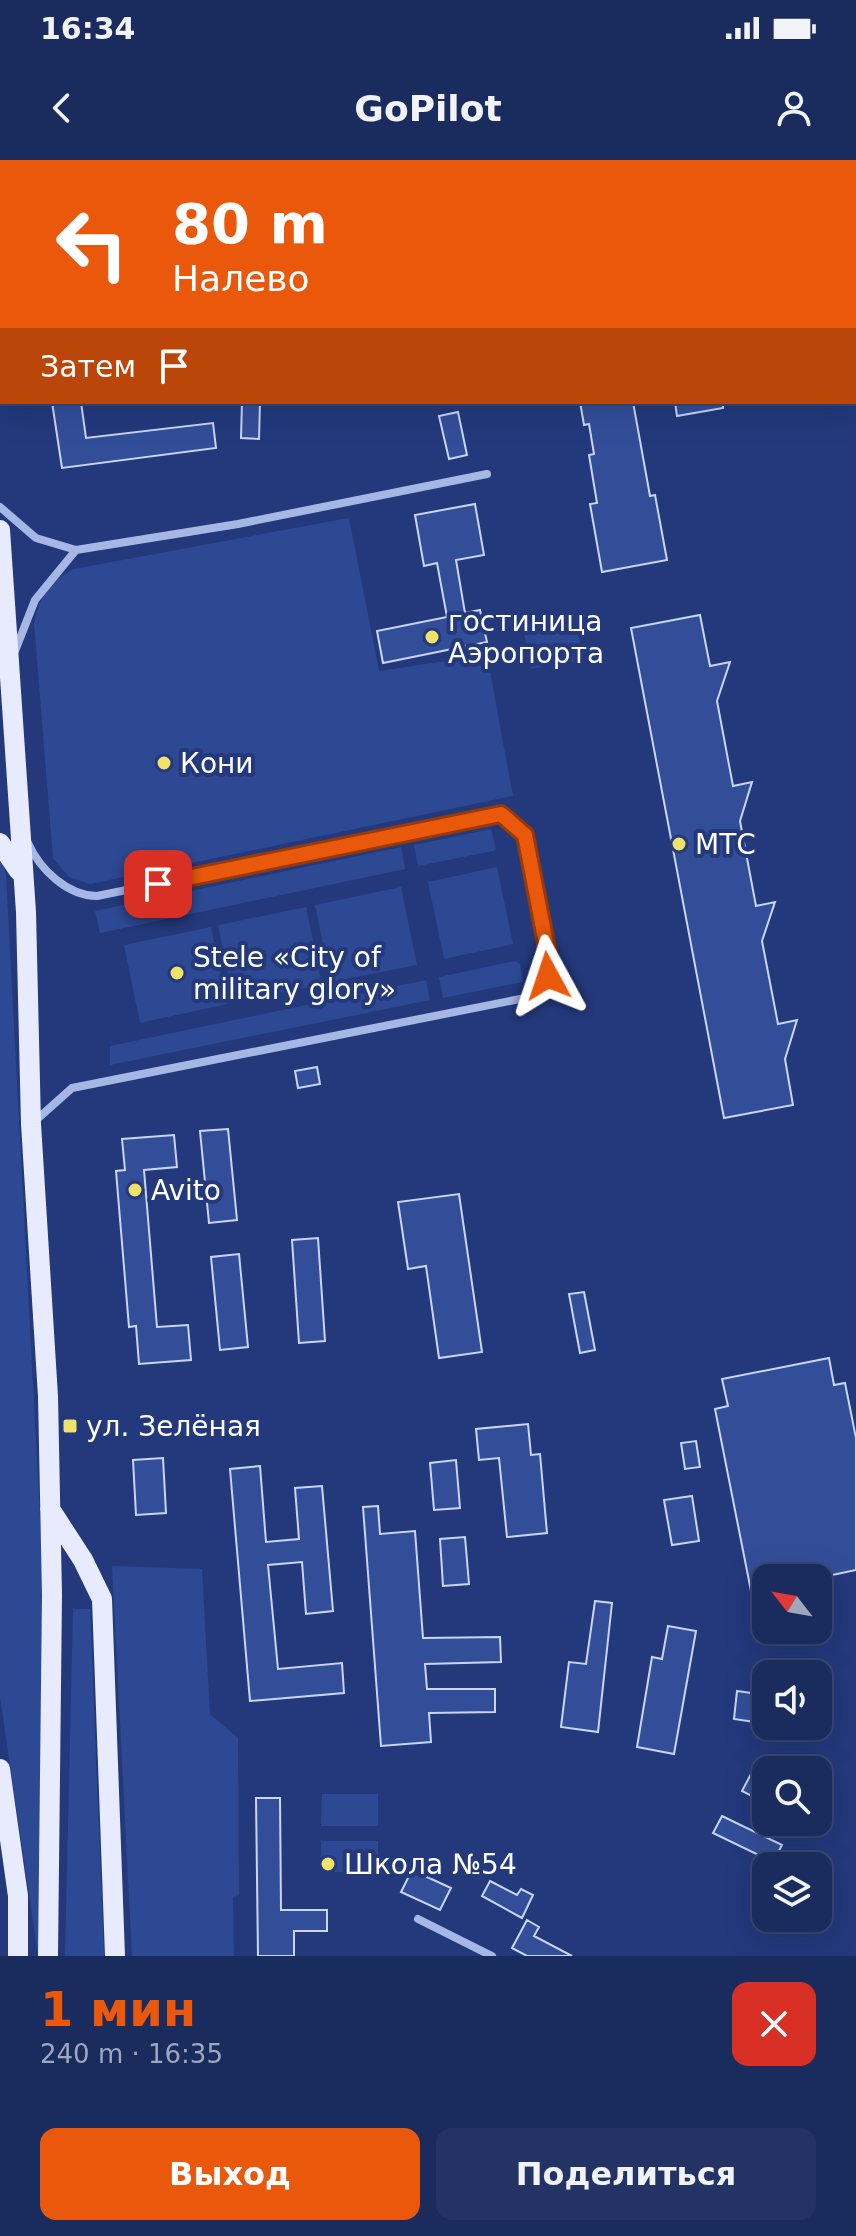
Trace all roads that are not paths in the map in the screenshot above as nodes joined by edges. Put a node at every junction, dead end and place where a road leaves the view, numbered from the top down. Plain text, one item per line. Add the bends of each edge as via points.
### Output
1 (487, 474) dead end
2 (0, 507) edge
3 (0, 530) edge
4 (76, 550) junction
5 (9, 666) junction
6 (16, 780) junction
7 (0, 800) edge
8 (19, 820) junction
9 (0, 843) edge
10 (22, 879) junction
11 (31, 1124) junction
12 (50, 1509) junction
13 (0, 1769) edge
14 (418, 1919) dead end
15 (18, 1956) edge
16 (48, 1956) edge
17 (115, 1956) edge
18 (492, 1956) edge

1 - 4 street
2 - 4 street via 36,538
3 - 5 main road
4 - 5 street via 35,600
5 - 6 main road
6 - 7 main road
6 - 8 main road
8 - 10 main road
8 - 11 street via 31,850 54,877 71,891 97,896 501,814 525,835 550,964 535,996 72,1088
9 - 10 main road
10 - 11 main road
11 - 12 main road
12 - 16 main road
12 - 17 main road via 102,1599
13 - 15 main road via 18,1896
14 - 18 street

